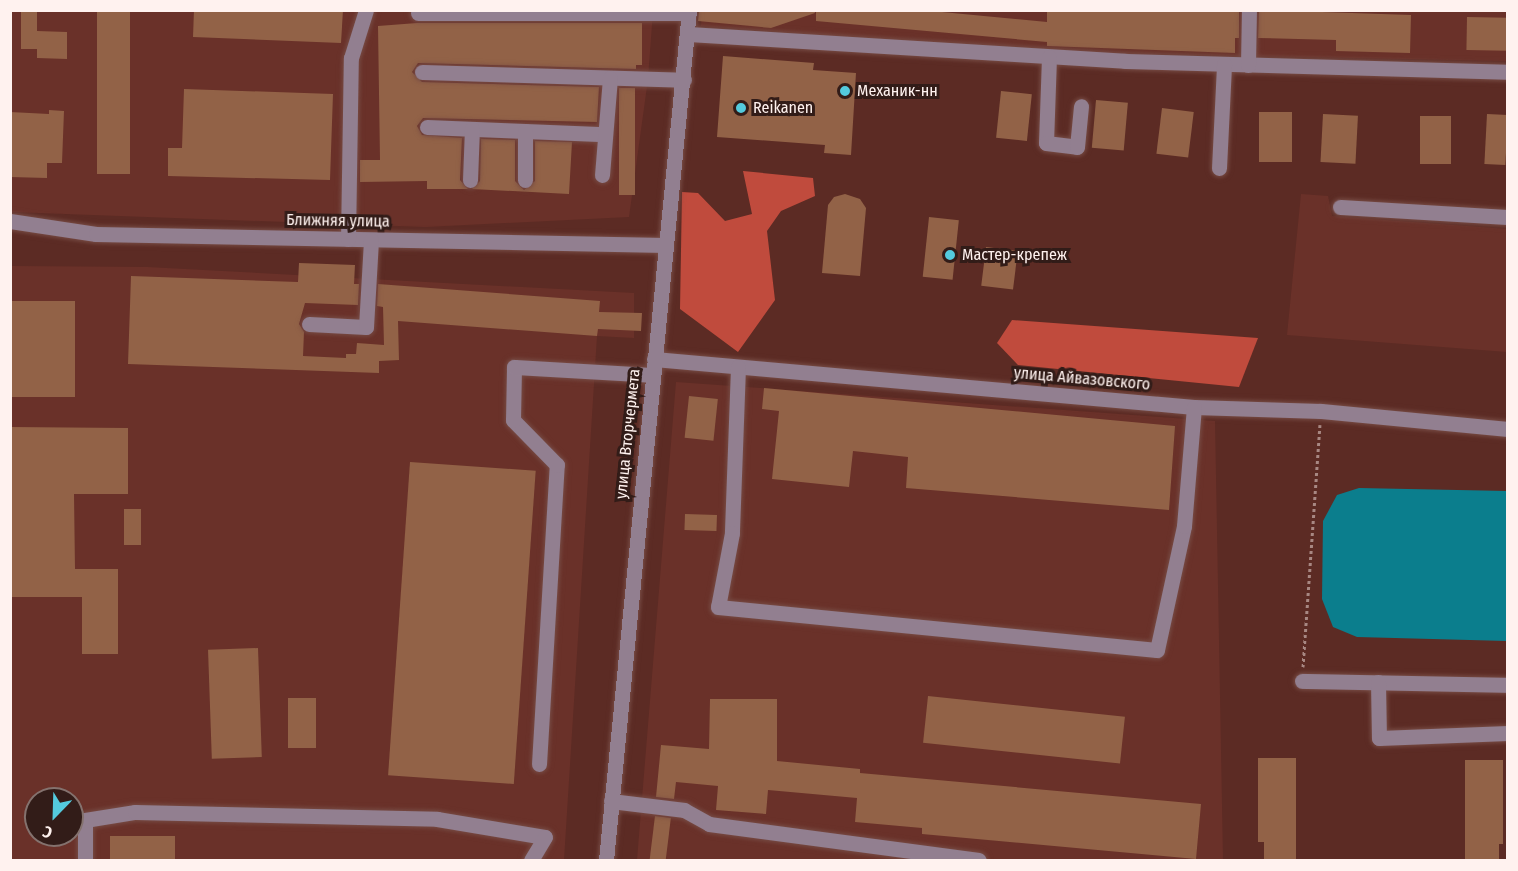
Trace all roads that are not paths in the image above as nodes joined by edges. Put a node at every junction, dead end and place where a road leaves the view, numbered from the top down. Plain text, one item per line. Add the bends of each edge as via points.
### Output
1 (366, 10) edge
2 (1249, 10) edge
3 (689, 12) edge
4 (418, 13) dead end
5 (688, 34) junction
6 (1049, 57) junction
7 (1224, 64) junction
8 (1248, 65) junction
9 (422, 72) dead end
10 (1508, 72) edge
11 (610, 78) junction
12 (684, 80) junction
13 (1081, 106) dead end
14 (427, 127) dead end
15 (472, 129) junction
16 (525, 131) junction
17 (605, 134) junction
18 (1218, 168) dead end
19 (602, 175) dead end
20 (470, 180) dead end
21 (525, 180) dead end
22 (1340, 207) dead end
23 (1508, 217) edge
24 (10, 221) edge
25 (348, 240) junction
26 (371, 240) junction
27 (666, 245) junction
28 (309, 324) dead end
29 (654, 359) junction
30 (738, 368) junction
31 (652, 375) junction
32 (1194, 407) junction
33 (1508, 429) edge
34 (1302, 681) road end
35 (1378, 682) junction
36 (1508, 685) edge
37 (1508, 733) edge
38 (539, 764) dead end
39 (611, 801) junction
40 (85, 861) edge
41 (531, 861) edge
42 (606, 861) edge
43 (979, 861) edge

1 - 25 street via 351,58
2 - 8 street
3 - 4 street
3 - 5 street, улица Вторчермета
5 - 6 street
5 - 12 street, улица Вторчермета
6 - 7 street
6 - 13 street via 1046,144 1077,147
7 - 8 street
7 - 18 street
8 - 10 street
9 - 11 street
11 - 12 street
11 - 17 street
12 - 27 street, улица Вторчермета
14 - 15 street
15 - 16 street
15 - 20 street
16 - 17 street
16 - 21 street
17 - 19 street
22 - 23 street
24 - 25 street, Ближняя улица via 96,234
25 - 26 street, Ближняя улица
26 - 27 street, Ближняя улица
26 - 28 street via 366,327
27 - 29 street, улица Вторчермета
29 - 30 street, улица Айвазовского
29 - 31 street, улица Вторчермета
30 - 32 street, улица Айвазовского
30 - 32 street via 732,533 718,607 1157,650 1184,526
31 - 38 street via 514,367 513,420 557,465
31 - 39 street, улица Вторчермета
32 - 33 street, улица Айвазовского via 1321,411
34 - 35 street
35 - 36 street
35 - 37 street via 1379,738
39 - 42 street, улица Вторчермета
39 - 43 street via 684,810 709,824
40 - 41 street via 85,820 135,812 437,819 545,837

